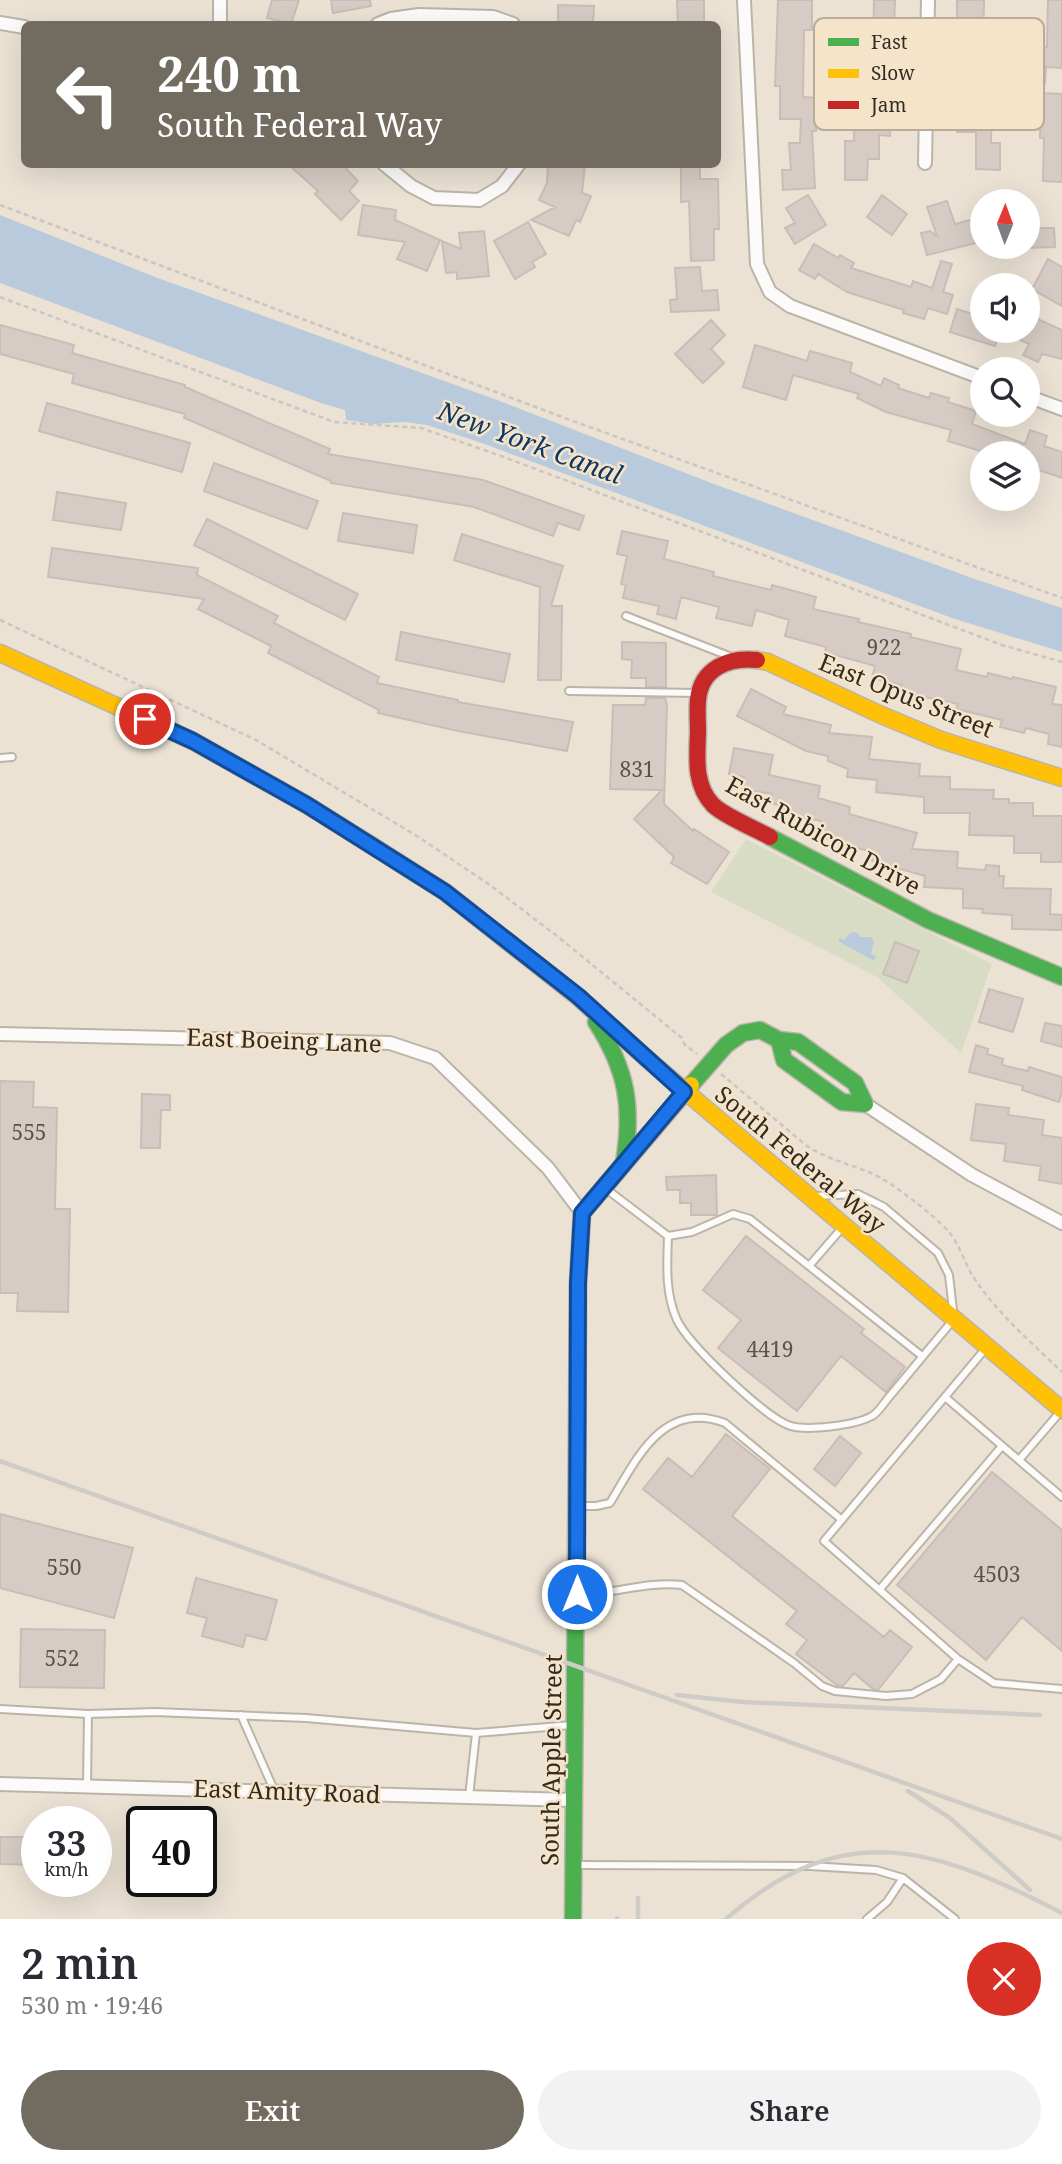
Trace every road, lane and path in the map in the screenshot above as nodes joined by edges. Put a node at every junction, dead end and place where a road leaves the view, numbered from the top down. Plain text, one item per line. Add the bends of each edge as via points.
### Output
1 (220, 0) edge
2 (744, 0) edge
3 (928, 0) edge
4 (928, 18) edge
5 (220, 21) edge
6 (386, 21) edge
7 (504, 21) edge
8 (0, 23) edge
9 (21, 26) edge
10 (926, 130) edge
11 (925, 163) dead end
12 (389, 168) edge
13 (516, 168) edge
14 (0, 205) edge
15 (0, 297) edge
16 (970, 374) edge
17 (1040, 401) edge
18 (1062, 409) edge
19 (1062, 598) edge
20 (625, 616) dead end
21 (0, 620) edge
22 (0, 653) edge
23 (734, 658) junction
24 (1062, 662) edge
25 (569, 691) dead end
26 (699, 693) junction
27 (12, 757) dead end
28 (0, 758) edge
29 (1062, 778) edge
30 (1062, 977) edge
31 (578, 996) junction
32 (0, 1034) edge
33 (779, 1040) junction
34 (685, 1045) dead end
35 (684, 1092) junction
36 (865, 1104) junction
37 (624, 1163) junction
38 (604, 1187) junction
39 (808, 1196) junction
40 (582, 1213) junction
41 (1062, 1223) edge
42 (844, 1226) junction
43 (668, 1236) junction
44 (809, 1266) junction
45 (954, 1319) junction
46 (987, 1347) junction
47 (922, 1356) junction
48 (945, 1397) junction
49 (1062, 1410) edge
50 (1002, 1446) junction
51 (1019, 1460) junction
52 (1062, 1497) edge
53 (577, 1506) junction
54 (842, 1520) junction
55 (880, 1589) junction
56 (577, 1594) junction
57 (958, 1659) junction
58 (1062, 1689) edge
59 (0, 1709) edge
60 (88, 1714) junction
61 (241, 1715) junction
62 (576, 1724) junction
63 (476, 1733) junction
64 (0, 1784) edge
65 (87, 1786) junction
66 (275, 1791) junction
67 (469, 1797) junction
68 (575, 1800) junction
69 (574, 1865) junction
70 (902, 1878) junction
71 (573, 1919) edge
72 (867, 1919) edge
73 (954, 1919) edge

1 - 5 street
2 - 16 street via 757,264 770,292 790,306
3 - 4 street
6 - 7 street via 419,15
8 - 9 street
10 - 11 street
12 - 13 street via 434,198 479,200 502,186
14 - 19 path via 562,417
15 - 24 path via 334,422 421,428 1002,645
17 - 18 street
20 - 23 lane
21 - 34 path via 256,740 417,836 557,936
22 - 31 street, South Federal Way via 193,741 307,805 445,892
23 - 26 street via 707,675
23 - 29 street, East Opus Street via 768,662 941,740
25 - 26 lane
26 - 30 street, East Rubicon Drive via 696,771 701,789 714,806 856,886 995,953
27 - 28 lane
31 - 35 street, South Federal Way
31 - 37 street via 608,1040 622,1076 630,1121
32 - 40 street, East Boeing Lane via 390,1043 435,1058 548,1168
33 - 35 street via 760,1030 743,1033 726,1045
33 - 36 street via 799,1042 846,1076 855,1083
33 - 36 street via 784,1060 842,1102
35 - 37 street
35 - 39 street, South Federal Way
36 - 41 street via 972,1175
37 - 38 street
38 - 40 street
38 - 43 lane
39 - 42 street, South Federal Way
39 - 45 lane via 858,1194 884,1207 937,1253 949,1275
40 - 53 street, South Apple Street
42 - 44 lane
42 - 45 street, South Federal Way
43 - 44 lane via 733,1214 750,1219
43 - 47 lane via 667,1285 678,1322 757,1404 788,1425 807,1429 873,1416
44 - 47 lane
45 - 46 street, South Federal Way
45 - 47 lane
46 - 48 lane
46 - 49 street, South Federal Way
48 - 50 lane
48 - 54 lane
49 - 51 lane
50 - 51 lane
50 - 55 lane
51 - 52 lane
53 - 54 lane via 610,1503 638,1457 662,1429 712,1418 725,1423
53 - 56 street, South Apple Street
54 - 55 lane via 824,1541
55 - 57 lane
56 - 57 lane via 661,1583 682,1585 835,1691 912,1694 941,1679
56 - 62 street, South Apple Street
57 - 58 lane via 994,1684
59 - 60 lane
60 - 61 lane
60 - 65 lane
61 - 63 lane
61 - 66 lane
62 - 63 lane
62 - 68 street, South Apple Street
63 - 67 lane
64 - 65 street, East Amity Road
65 - 66 street, East Amity Road
66 - 67 street, East Amity Road
67 - 68 street, East Amity Road
68 - 69 street, South Apple Street
69 - 70 lane via 810,1866 876,1870
69 - 71 street, South Apple Street
70 - 72 lane via 887,1902
70 - 73 lane

